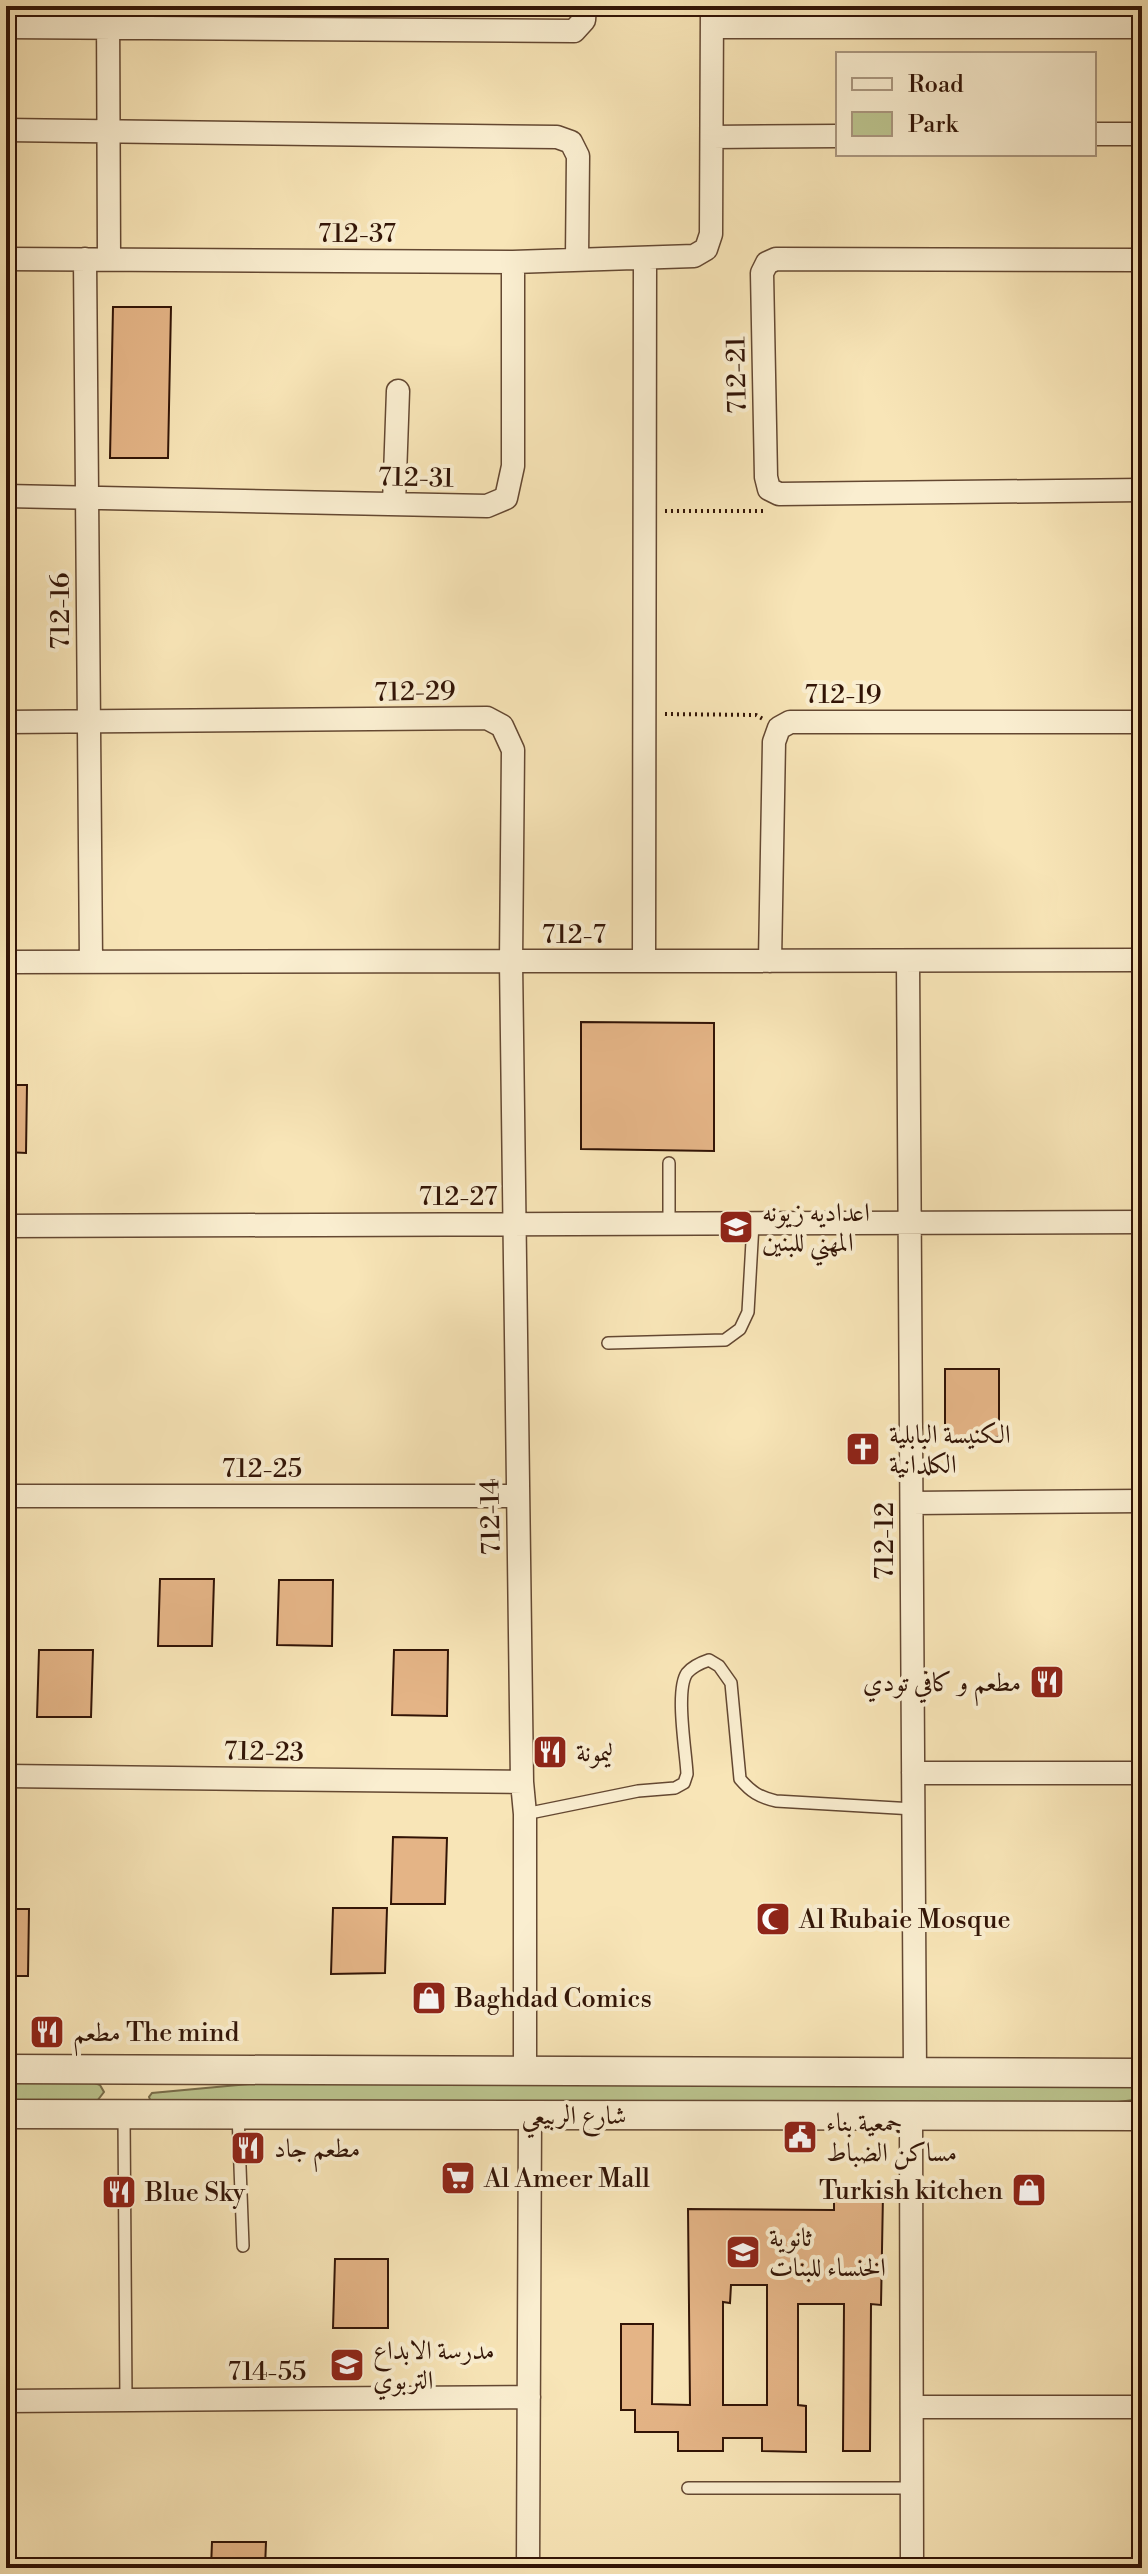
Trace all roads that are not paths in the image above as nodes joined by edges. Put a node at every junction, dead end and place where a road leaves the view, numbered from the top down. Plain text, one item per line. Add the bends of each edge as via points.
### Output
1 (585, 6) edge
2 (108, 17) edge
3 (712, 17) edge
4 (6, 27) edge
5 (1142, 27) edge
6 (6, 130) edge
7 (108, 131) junction
8 (1096, 134) edge
9 (1142, 134) edge
10 (836, 136) edge
11 (712, 137) junction
12 (6, 259) edge
13 (85, 259) junction
14 (109, 259) junction
15 (577, 259) junction
16 (645, 259) junction
17 (1142, 260) edge
18 (513, 262) junction
19 (398, 391) dead end
20 (1142, 490) edge
21 (6, 496) edge
22 (87, 497) junction
23 (394, 504) junction
24 (6, 722) edge
25 (1142, 722) edge
26 (89, 723) junction
27 (1142, 960) edge
28 (644, 961) junction
29 (770, 961) junction
30 (908, 961) junction
31 (6, 962) edge
32 (91, 962) junction
33 (511, 962) junction
34 (669, 1163) dead end
35 (1142, 1222) edge
36 (910, 1223) junction
37 (515, 1224) junction
38 (669, 1224) junction
39 (753, 1224) junction
40 (6, 1226) edge
41 (608, 1343) dead end
42 (6, 1496) edge
43 (518, 1496) junction
44 (1142, 1501) edge
45 (912, 1503) junction
46 (913, 1773) junction
47 (1142, 1773) edge
48 (6, 1776) edge
49 (522, 1782) junction
50 (914, 1809) junction
51 (525, 1814) junction
52 (6, 2069) edge
53 (123, 2070) junction
54 (525, 2071) junction
55 (915, 2072) junction
56 (1142, 2073) edge
57 (238, 2113) junction
58 (6, 2114) edge
59 (124, 2114) junction
60 (530, 2115) junction
61 (911, 2116) junction
62 (1142, 2116) edge
63 (243, 2246) dead end
64 (529, 2397) junction
65 (126, 2400) junction
66 (6, 2401) edge
67 (912, 2407) junction
68 (1142, 2407) edge
69 (688, 2488) dead end
70 (912, 2488) junction
71 (528, 2568) edge
72 (912, 2568) edge

1 - 2 street via 584,20 574,31
2 - 4 street
2 - 7 street
3 - 5 street
3 - 11 street
6 - 7 street
7 - 14 street
7 - 15 street via 557,137 571,142 578,156
8 - 9 street
10 - 11 street
11 - 16 street, 712-37 via 711,234 706,249 694,256
12 - 13 street, 712-37
13 - 14 street, 712-37
13 - 22 street, 712-16
14 - 18 street, 712-37
15 - 16 street, 712-37
15 - 18 street, 712-37
16 - 28 street
17 - 20 street, 712-21 via 776,259 762,273 769,489 779,494
18 - 23 street, 712-31 via 513,466 506,498 487,506
19 - 23 street
21 - 22 street, 712-31
22 - 23 street, 712-31
22 - 26 street, 712-16
24 - 26 street
25 - 29 street, 712-19 via 790,722 779,728 774,742
26 - 32 street, 712-16
26 - 33 street, 712-29 via 487,718 495,722 513,750
27 - 30 street, 712-7
28 - 29 street, 712-7
28 - 33 street, 712-7
29 - 30 street, 712-7
30 - 36 street, 712-12
31 - 32 street, 712-7
32 - 33 street, 712-7
33 - 37 street, 712-14
34 - 38 lane
35 - 36 street, 712-27
36 - 39 street, 712-27
36 - 45 street, 712-12
37 - 38 street, 712-27
37 - 40 street, 712-27
37 - 43 street, 712-14
38 - 39 street, 712-27
39 - 41 lane via 748,1312 740,1329 725,1340
42 - 43 street, 712-25
43 - 49 street, 712-14
44 - 45 street
45 - 46 street, 712-12
46 - 47 street
46 - 50 street, 712-12
48 - 49 street, 712-23
49 - 51 street, 712-14
50 - 51 lane via 776,1801 749,1790 740,1779 731,1683 709,1660 686,1675 682,1691 684,1783
50 - 55 street, 712-12
51 - 54 street, 712-14
52 - 53 street, شارع الربيعي
53 - 54 street, شارع الربيعي
53 - 59 street
54 - 55 street, شارع الربيعي
55 - 56 street, شارع الربيعي
57 - 59 street, شارع الربيعي
57 - 60 street, شارع الربيعي
57 - 63 lane
58 - 59 street, شارع الربيعي
59 - 65 lane
60 - 61 street, شارع الربيعي
60 - 64 street
61 - 62 street, شارع الربيعي
61 - 67 street
64 - 65 street, 714-55
64 - 71 street
65 - 66 street, 714-55
67 - 68 street
67 - 70 street
69 - 70 lane
70 - 72 street

